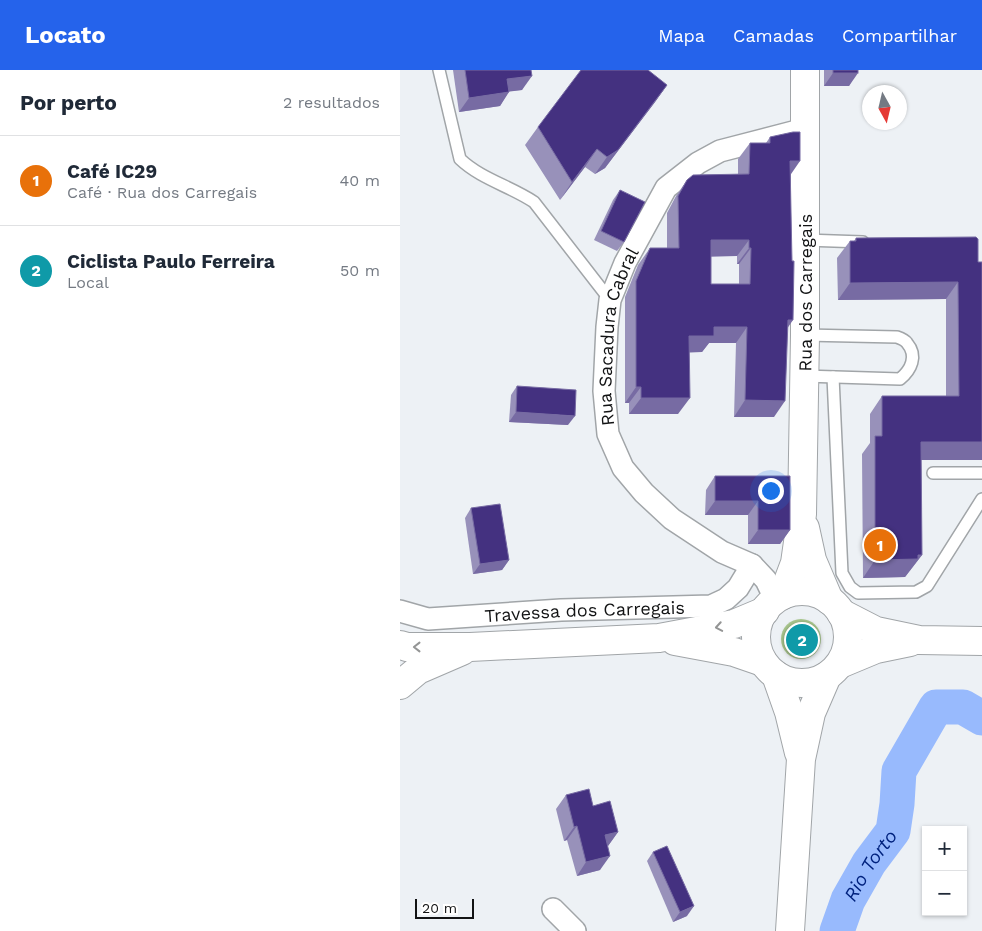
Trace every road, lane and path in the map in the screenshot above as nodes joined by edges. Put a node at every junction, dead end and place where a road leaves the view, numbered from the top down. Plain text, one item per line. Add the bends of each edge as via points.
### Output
1 (439, 70) edge
2 (805, 70) edge
3 (804, 129) junction
4 (805, 240) junction
5 (871, 242) edge
6 (610, 300) junction
7 (805, 335) junction
8 (804, 376) junction
9 (833, 377) junction
10 (933, 473) dead end
11 (982, 473) edge
12 (982, 499) edge
13 (802, 514) junction
14 (752, 565) junction
15 (774, 602) junction
16 (835, 606) junction
17 (400, 611) edge
18 (659, 638) junction
19 (919, 640) junction
20 (982, 641) edge
21 (400, 646) edge
22 (470, 647) junction
23 (769, 668) junction
24 (833, 670) junction
25 (400, 685) edge
26 (801, 759) junction
27 (553, 910) dead end
28 (575, 931) edge
29 (790, 931) edge

1 - 6 lane via 460,159 468,167 534,202
2 - 3 street, Rua dos Carregais
3 - 4 street, Rua dos Carregais
3 - 6 street, Rua Sacadura Cabral via 720,151 698,163 666,188 625,263
4 - 5 lane
4 - 7 street, Rua dos Carregais
6 - 14 street, Rua Sacadura Cabral via 605,400 608,434 624,468 644,493 672,519 722,552
7 - 8 street, Rua dos Carregais
7 - 9 lane via 897,336 913,353 907,374 900,379
8 - 9 lane
8 - 13 street, Rua dos Carregais
9 - 12 lane via 842,573 850,587 858,593 916,592 927,586
10 - 11 lane
13 - 15 street, Rua dos Carregais via 795,563
13 - 16 street, Rua dos Carregais via 812,560
14 - 15 street, Rua Sacadura Cabral via 766,580
14 - 17 street, Travessa dos Carregais via 738,588 726,599 710,606 562,610 428,619
15 - 16 street via 795,592 813,592
15 -> 18 street via 734,624
15 - 23 street via 757,627 757,645
16 - 19 street via 876,631
16 - 24 street via 848,630 847,648
18 - 22 street
18 - 23 street via 734,652
19 - 20 street
19 - 24 street via 876,649
22 -> 21 street
22 - 25 street via 418,670
23 - 24 street via 792,682 810,683
23 - 26 street via 789,712
24 - 26 street via 811,713
26 - 29 street
27 - 28 street

